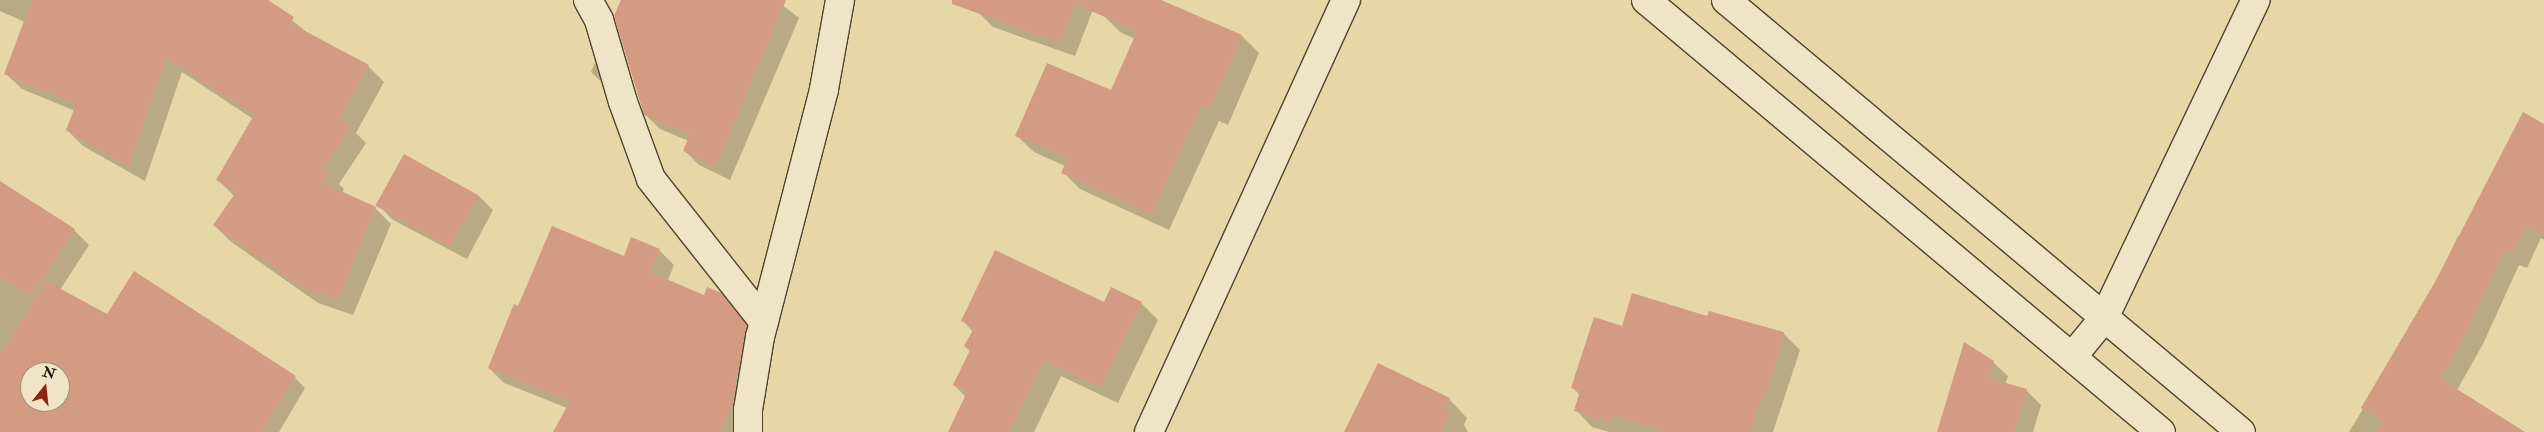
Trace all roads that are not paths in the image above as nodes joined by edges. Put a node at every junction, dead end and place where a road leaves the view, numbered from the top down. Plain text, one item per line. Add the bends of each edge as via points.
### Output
1 (588, 0) edge
2 (840, 0) edge
3 (1346, 0) edge
4 (1646, 0) edge
5 (1726, 0) edge
6 (2256, 0) edge
7 (2104, 318) junction
8 (764, 322) junction
9 (2072, 357) junction
10 (748, 432) edge
11 (1148, 432) edge
12 (2161, 432) edge
13 (2241, 432) edge

1 - 8 street via 599,20 650,179
2 - 8 street via 824,89
3 - 11 street
4 - 9 street
5 - 7 street
6 - 7 street
7 - 9 street
7 - 13 street
8 - 10 street via 748,410
9 - 12 street

